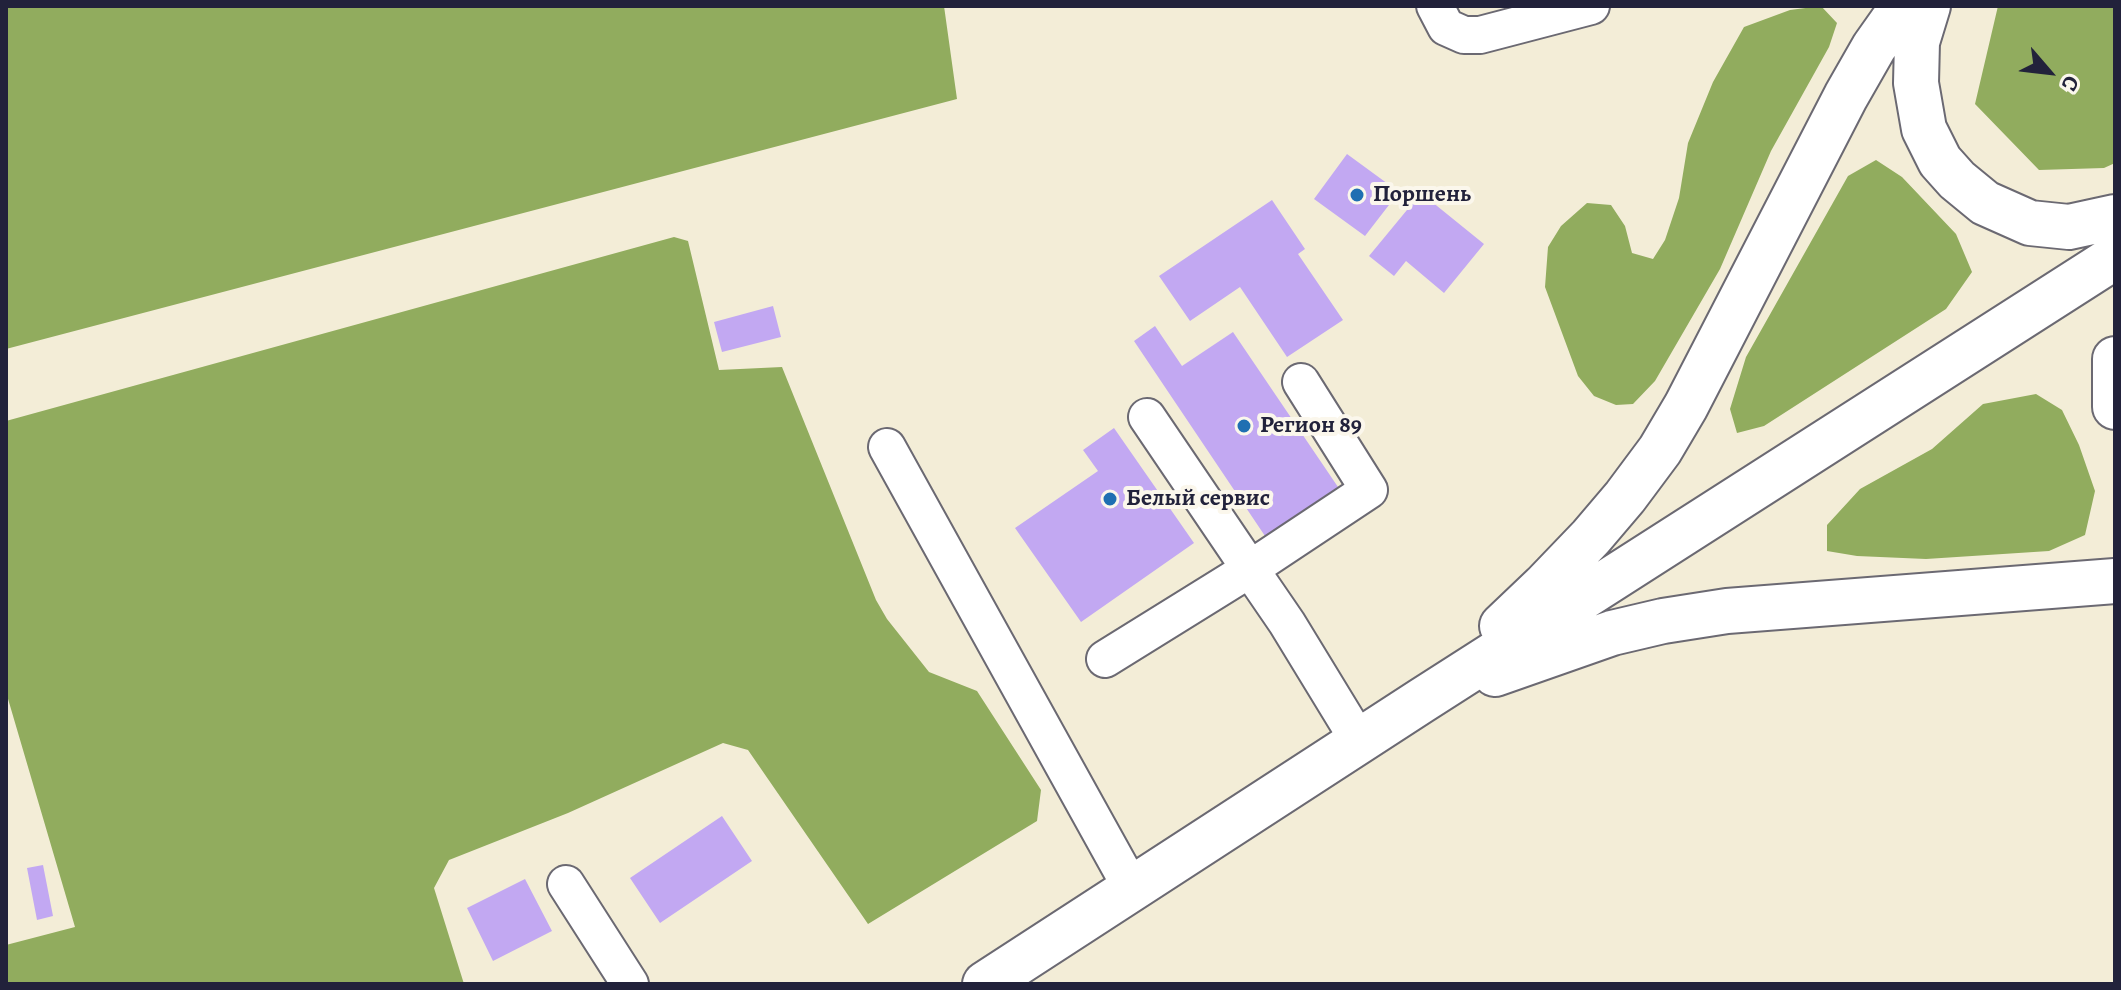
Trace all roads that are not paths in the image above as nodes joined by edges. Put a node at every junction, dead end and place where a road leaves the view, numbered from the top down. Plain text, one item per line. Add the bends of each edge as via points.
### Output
1 (1435, 6) edge
2 (1591, 6) edge
3 (1903, 6) edge
4 (1928, 6) edge
5 (2115, 217) edge
6 (2115, 257) edge
7 (2115, 359) edge
8 (1301, 382) dead end
9 (2115, 407) edge
10 (1147, 417) dead end
11 (887, 447) dead end
12 (1250, 569) junction
13 (2115, 581) edge
14 (1105, 659) dead end
15 (1421, 701) junction
16 (1359, 741) junction
17 (566, 884) dead end
18 (1132, 889) junction
19 (630, 984) edge
20 (985, 984) edge

1 - 2 lane via 1446,27 1480,35
3 - 15 main road via 1846,96 1660,450 1544,586
4 - 5 main road via 1917,42 1916,83 1924,129 1940,161 1985,203 2030,223 2069,227
6 - 15 main road
7 - 9 main road
8 - 12 lane via 1369,490
10 - 12 lane
11 - 18 lane
12 - 14 lane
12 - 16 lane
13 - 15 main road via 1727,611 1663,621 1612,633
15 - 16 main road
16 - 18 main road
17 - 19 lane
18 - 20 main road

